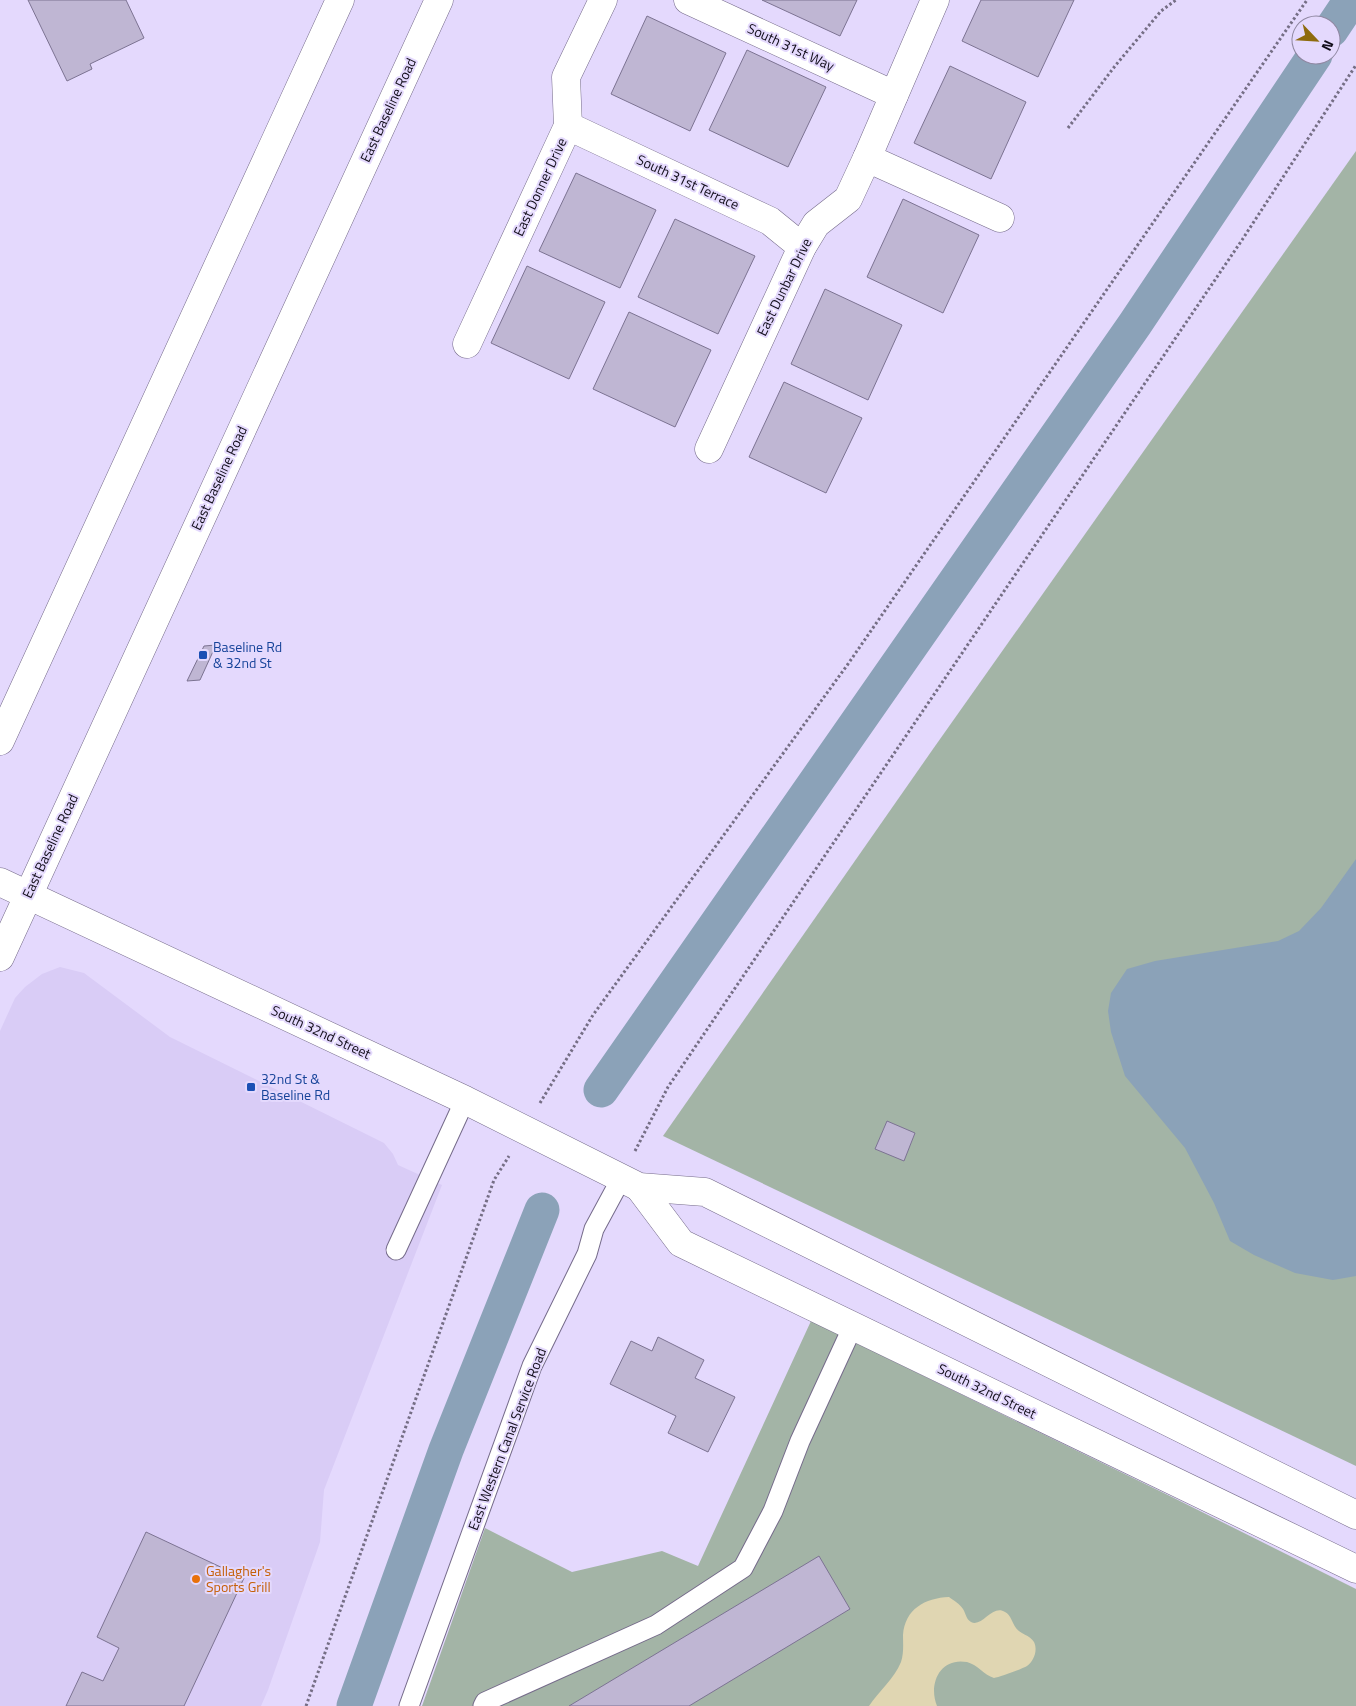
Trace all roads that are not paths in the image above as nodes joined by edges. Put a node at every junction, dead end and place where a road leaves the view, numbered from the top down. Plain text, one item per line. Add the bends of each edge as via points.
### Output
1 (340, 0) edge
2 (439, 0) edge
3 (603, 0) edge
4 (688, 0) edge
5 (934, 0) edge
6 (894, 95) junction
7 (568, 126) junction
8 (867, 158) junction
9 (1000, 218) dead end
10 (802, 247) junction
11 (468, 344) dead end
12 (709, 449) dead end
13 (0, 741) edge
14 (0, 882) edge
15 (28, 895) junction
16 (0, 956) edge
17 (465, 1100) junction
18 (622, 1179) junction
19 (396, 1250) dead end
20 (853, 1326) junction
21 (1356, 1515) edge
22 (1356, 1569) edge
23 (409, 1706) edge
24 (483, 1706) edge

1 - 13 main road
2 - 15 main road, East Baseline Road
3 - 7 main road, East Donner Drive via 566,77
4 - 6 main road, South 31st Way
5 - 6 main road, East Dunbar Drive
6 - 8 main road, East Dunbar Drive
7 - 10 main road, South 31st Terrace via 770,220
7 - 11 main road, East Donner Drive
8 - 9 main road
8 - 10 main road, East Dunbar Drive via 848,199 816,224
10 - 12 main road, East Dunbar Drive
14 - 15 main road, South 32nd Street
15 - 16 main road, East Baseline Road
15 - 17 main road, South 32nd Street
17 - 18 main road, South 32nd Street
17 - 19 lane
18 - 20 main road, South 32nd Street via 681,1243
18 - 21 main road, South 32nd Street via 705,1192
18 - 23 lane, East Western Canal Service Road via 594,1229 587,1254 532,1366
20 - 22 main road, South 32nd Street
20 - 24 lane via 800,1441 774,1511 743,1568 656,1625 485,1702

